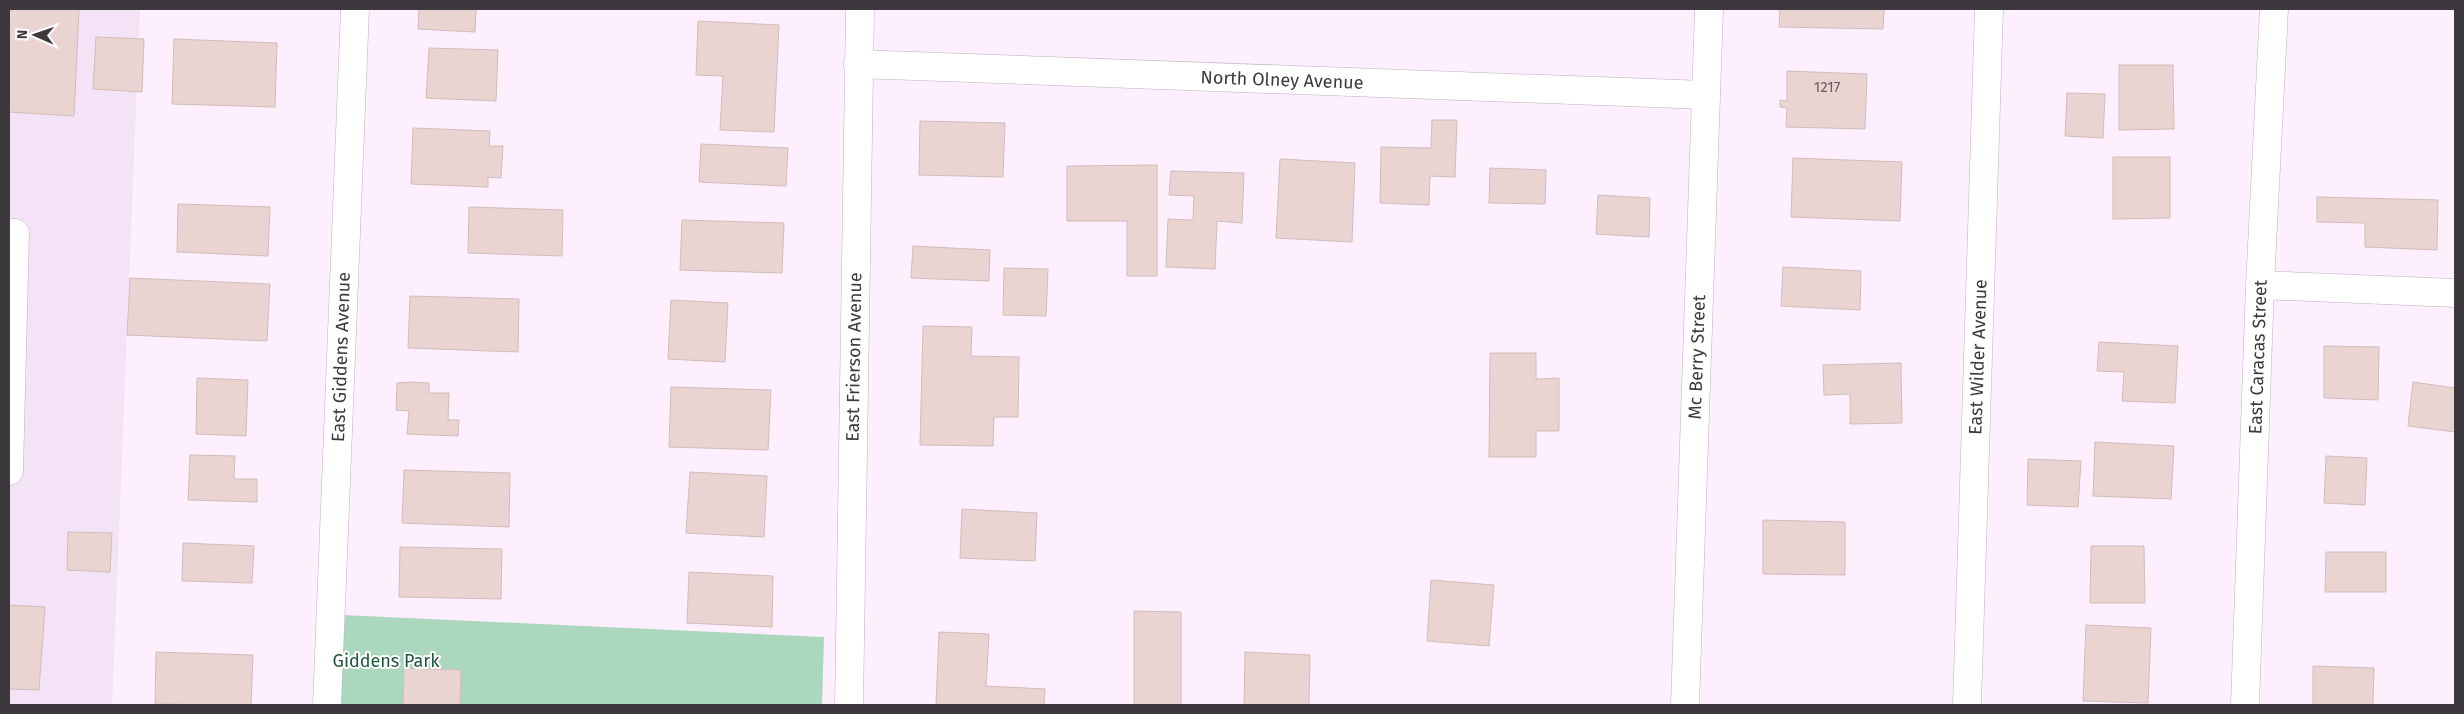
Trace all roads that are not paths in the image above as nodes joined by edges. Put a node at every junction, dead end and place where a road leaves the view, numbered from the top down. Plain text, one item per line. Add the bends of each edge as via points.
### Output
1 (355, 9) edge
2 (860, 9) edge
3 (1709, 9) edge
4 (1990, 9) edge
5 (2274, 9) edge
6 (858, 64) junction
7 (1706, 95) junction
8 (9, 233) edge
9 (2260, 285) junction
10 (2455, 292) edge
11 (9, 471) edge
12 (327, 705) edge
13 (849, 705) edge
14 (1685, 705) edge
15 (1967, 705) edge
16 (2245, 705) edge

1 - 12 street, East Giddens Avenue
2 - 6 street, East Frierson Avenue
3 - 7 street, Mc Berry Street
4 - 15 street, East Wilder Avenue
5 - 9 street, East Caracas Street
6 - 7 street, North Olney Avenue
6 - 13 street, East Frierson Avenue
7 - 14 street, Mc Berry Street
8 - 11 street via 15,233
9 - 10 street
9 - 16 street, East Caracas Street

